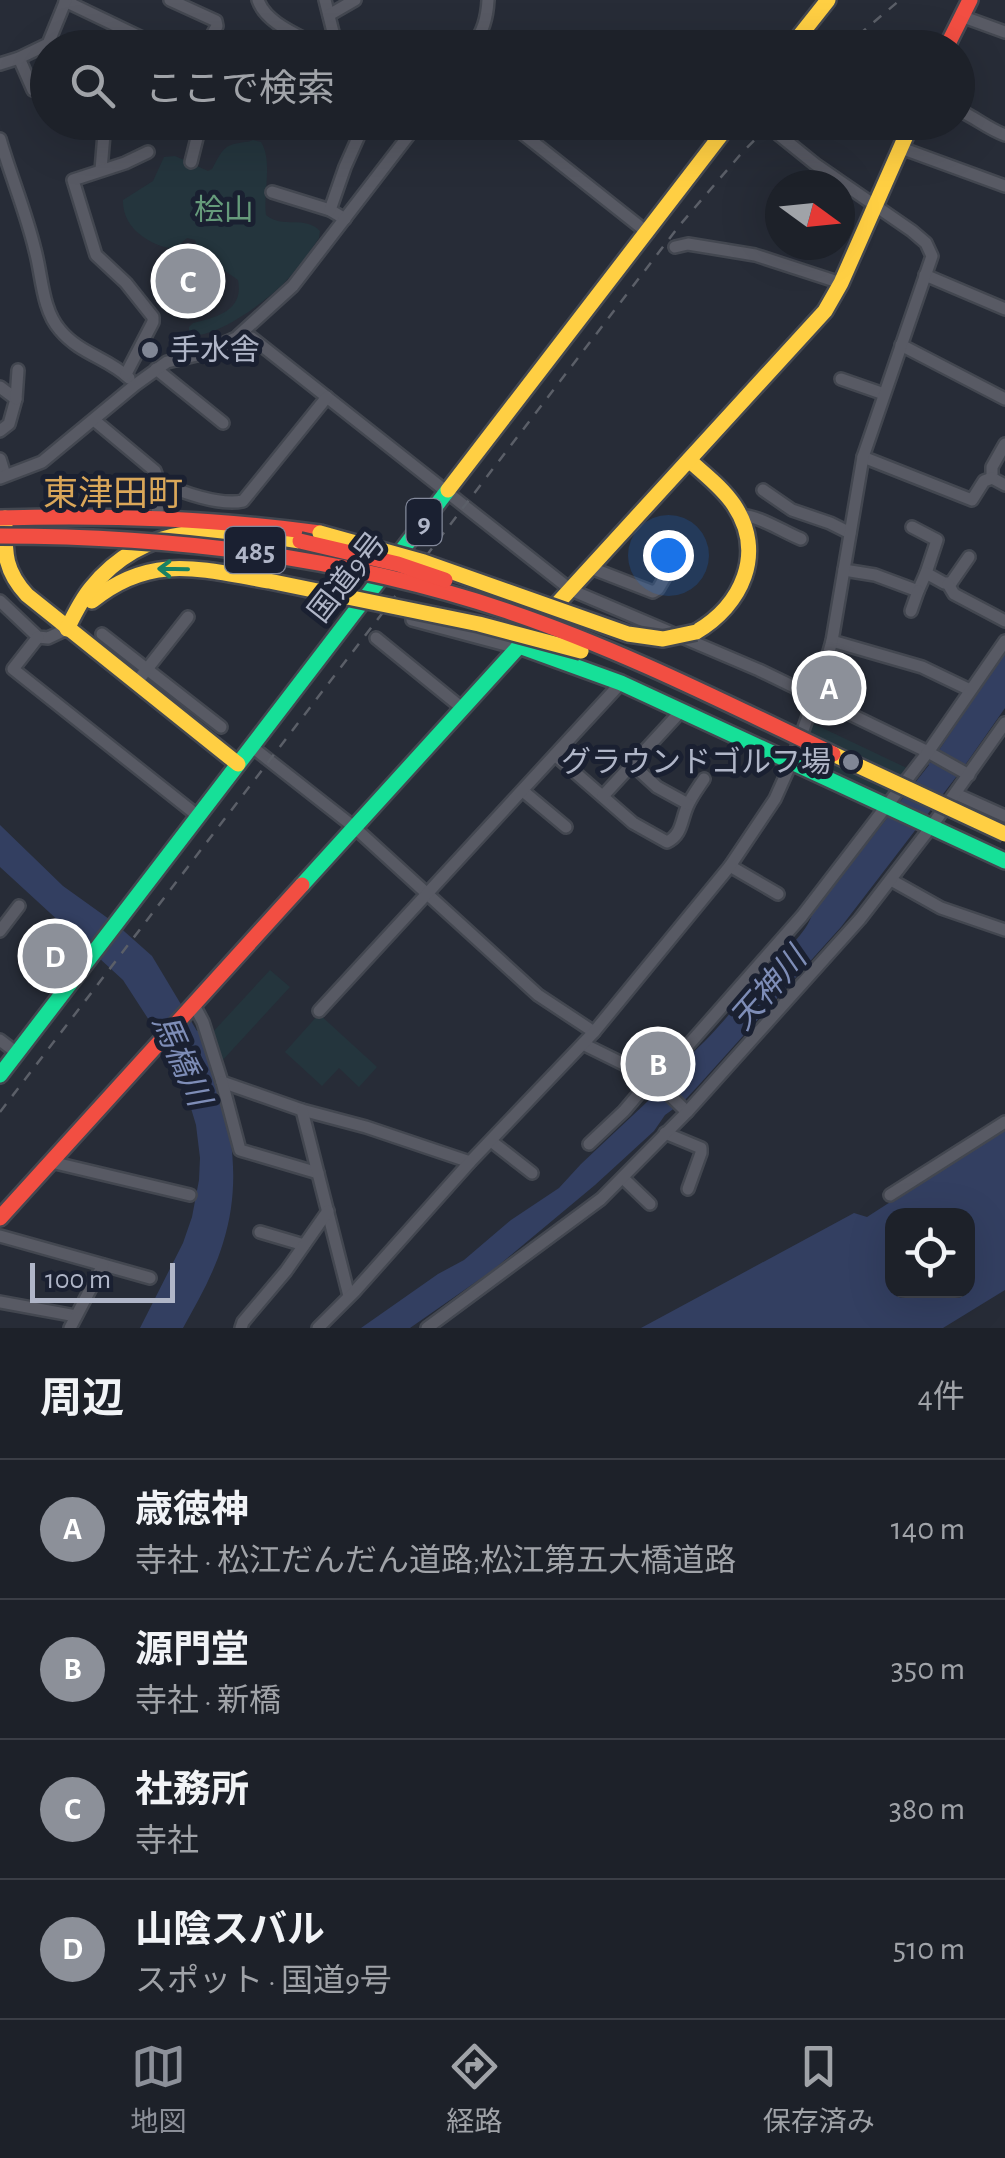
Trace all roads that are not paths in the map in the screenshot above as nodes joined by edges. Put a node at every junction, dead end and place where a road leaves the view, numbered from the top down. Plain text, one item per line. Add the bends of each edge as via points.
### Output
1 (170, 0) edge
2 (258, 0) edge
3 (326, 0) edge
4 (356, 0) edge
5 (488, 0) edge
6 (828, 0) edge
7 (970, 0) edge
8 (65, 1) edge
9 (329, 16) junction
10 (961, 16) junction
11 (57, 30) edge
12 (125, 30) edge
13 (216, 30) edge
14 (290, 30) edge
15 (332, 30) edge
16 (483, 30) edge
17 (804, 30) edge
18 (954, 30) edge
19 (1005, 32) edge
20 (30, 54) edge
21 (19, 58) junction
22 (1, 61) edge
23 (30, 83) edge
24 (975, 118) edge
25 (1005, 135) edge
26 (0, 140) edge
27 (103, 140) edge
28 (196, 140) edge
29 (357, 140) edge
30 (405, 140) edge
31 (531, 140) edge
32 (717, 140) edge
33 (785, 140) edge
34 (904, 140) edge
35 (901, 148) junction
36 (148, 152) dead end
37 (191, 162) dead end
38 (101, 170) junction
39 (1005, 186) edge
40 (272, 192) dead end
41 (876, 206) junction
42 (330, 210) junction
43 (345, 219) junction
44 (648, 233) junction
45 (675, 247) dead end
46 (925, 275) junction
47 (841, 283) junction
48 (1005, 310) edge
49 (235, 338) junction
50 (900, 345) junction
51 (156, 368) junction
52 (18, 370) dead end
53 (126, 374) junction
54 (840, 379) dead end
55 (135, 385) junction
56 (0, 386) edge
57 (884, 394) junction
58 (327, 396) junction
59 (16, 399) junction
60 (1005, 399) edge
61 (94, 420) junction
62 (223, 422) dead end
63 (0, 431) edge
64 (1005, 444) edge
65 (863, 457) junction
66 (0, 459) edge
67 (689, 460) junction
68 (3, 476) edge
69 (992, 478) junction
70 (158, 482) junction
71 (1005, 485) edge
72 (763, 490) dead end
73 (448, 491) junction
74 (740, 516) junction
75 (158, 517) junction
76 (2, 518) edge
77 (912, 527) dead end
78 (850, 533) junction
79 (0, 536) edge
80 (800, 538) dead end
81 (680, 552) dead end
82 (969, 557) dead end
83 (3, 560) edge
84 (591, 568) junction
85 (844, 570) junction
86 (926, 573) junction
87 (14, 582) junction
88 (948, 584) junction
89 (570, 590) junction
90 (918, 591) junction
91 (0, 599) edge
92 (503, 610) junction
93 (911, 611) dead end
94 (394, 615) dead end
95 (188, 617) dead end
96 (1005, 622) edge
97 (67, 629) junction
98 (102, 634) dead end
99 (38, 637) junction
100 (376, 638) dead end
101 (832, 641) junction
102 (1005, 641) edge
103 (518, 647) junction
104 (147, 670) junction
105 (136, 683) junction
106 (621, 684) junction
107 (970, 690) junction
108 (175, 691) junction
109 (701, 691) junction
110 (816, 698) junction
111 (164, 705) junction
112 (462, 708) junction
113 (682, 710) junction
114 (1005, 723) edge
115 (221, 727) dead end
116 (251, 746) junction
117 (930, 752) junction
118 (555, 756) junction
119 (792, 761) junction
120 (238, 764) junction
121 (633, 765) junction
122 (967, 774) junction
123 (704, 779) dead end
124 (523, 792) junction
125 (956, 794) junction
126 (603, 796) junction
127 (688, 804) junction
128 (889, 807) junction
129 (198, 816) junction
130 (1005, 816) edge
131 (354, 826) junction
132 (930, 826) junction
133 (566, 827) dead end
134 (1005, 834) edge
135 (998, 857) edge
136 (730, 866) junction
137 (1005, 869) edge
138 (891, 880) junction
139 (428, 894) junction
140 (778, 894) dead end
141 (19, 906) dead end
142 (1005, 930) edge
143 (0, 931) edge
144 (192, 1007) junction
145 (320, 1012) dead end
146 (594, 1032) junction
147 (0, 1040) edge
148 (583, 1044) junction
149 (17, 1053) junction
150 (0, 1075) edge
151 (653, 1079) junction
152 (222, 1082) junction
153 (302, 1110) junction
154 (686, 1112) junction
155 (1005, 1122) edge
156 (665, 1134) junction
157 (491, 1141) junction
158 (589, 1144) dead end
159 (51, 1162) junction
160 (470, 1162) junction
161 (318, 1173) junction
162 (532, 1174) dead end
163 (624, 1178) junction
164 (688, 1189) dead end
165 (890, 1195) dead end
166 (190, 1196) dead end
167 (650, 1204) dead end
168 (328, 1211) junction
169 (0, 1218) edge
170 (260, 1232) dead end
171 (0, 1236) edge
172 (304, 1245) junction
173 (103, 1265) junction
174 (150, 1278) dead end
175 (349, 1296) junction
176 (0, 1302) edge
177 (73, 1322) edge
178 (241, 1328) edge
179 (318, 1328) edge
180 (427, 1328) edge

1 - 13 street via 216,21
2 - 14 street via 269,18
3 - 9 street
4 - 9 street
5 - 16 street
6 - 17 main road
7 - 10 main road
8 - 11 street
8 - 12 street
9 - 15 street
10 - 18 main road
10 - 19 street
20 - 21 street
21 - 22 street
21 - 23 street
24 - 25 street
26 - 53 street via 56,326 84,353
27 - 38 street
28 - 37 street
29 - 42 street
30 - 43 street
31 - 44 street
32 - 44 main road, 国道9号 / 9
33 - 41 street
34 - 35 main road
35 - 39 street
35 - 41 main road
36 - 38 street
38 - 53 street via 72,180 90,241 153,317
40 - 42 street
41 - 46 street via 926,243 932,256
41 - 47 main road
42 - 43 street
43 - 49 street via 293,286
44 - 73 main road, 国道9号 / 9
45 - 47 street via 754,255
46 - 48 street
46 - 50 street
47 - 67 main road via 819,318
49 - 51 street
49 - 58 street via 255,340
50 - 57 street
50 - 60 street
51 - 55 street
51 - 62 street
52 - 59 street
53 - 55 street
54 - 57 street
55 - 61 street
56 - 59 street
57 - 65 street
58 - 70 street via 244,501
58 - 73 street
59 - 63 street
61 - 68 street via 42,462
61 - 70 street via 155,470
64 - 69 street
65 - 69 street via 972,500
65 - 78 street
66 - 68 street
67 - 74 main road
67 - 84 main road
69 - 71 street
70 - 75 street
72 - 78 street via 792,510
73 - 89 street
73 - 116 main road, 国道9号 / 9
74 - 75 main road, bridge via 748,562 734,600 696,632 666,639 612,629 370,544 239,522
74 - 80 street
75 - 76 main road
76 - 83 main road
77 - 86 street via 937,540
78 - 85 street
79 - 92 main road, 485, bridge via 146,538 264,552 369,572
81 - 84 street via 654,592
82 - 88 street
83 - 87 main road
84 - 89 main road
85 - 90 street
85 - 101 street
86 - 88 street
86 - 90 street
87 - 91 street
87 - 97 main road
88 - 96 street
89 - 103 main road
89 - 110 street
90 - 93 street
91 - 99 street
92 - 97 main road, bridge via 490,596 414,570 300,541 200,531 126,554 84,596
92 - 109 main road, 485, bridge
94 - 103 street
95 - 104 street
97 - 99 street
97 - 105 main road
109 -> 97 main road, bridge via 539,639 195,570 145,570 120,579
98 - 104 street
99 - 129 street via 13,668
100 - 112 street
101 - 107 street via 912,664
101 - 110 street
102 - 107 street
103 - 106 main road
103 - 112 main road
104 - 105 street
104 - 108 street
105 - 111 main road
106 - 113 main road
106 - 118 street
107 - 117 street
108 - 111 street
108 - 115 street
109 - 134 main road, 485, bridge
110 - 117 street
110 - 119 street
111 - 120 main road
112 - 131 main road
113 - 119 main road
113 - 121 street
114 - 122 street
116 - 120 main road, 国道9号 / 9
116 - 131 street
117 - 122 street
117 - 128 street
118 - 124 street
118 - 126 street
119 - 128 main road
119 - 136 street via 762,822
120 - 129 main road, 国道9号 / 9
121 - 126 street
121 - 127 street
122 - 125 street
123 - 127 street
124 - 133 street
124 - 139 street
125 - 130 street
125 - 132 street
126 - 127 street via 633,824 667,842 679,832
128 - 132 main road
128 - 151 street via 802,916
129 - 149 main road, 国道9号 / 9
131 - 139 street
131 - 144 main road
132 - 135 main road
132 - 138 street
135 - 137 street via 989,860
136 - 140 street
136 - 146 street
138 - 142 street via 941,908
138 - 154 street
139 - 145 street
139 - 146 street via 538,994
141 - 143 street
144 - 152 street
144 - 159 main road
146 - 148 street
147 - 149 street
148 - 151 street
148 - 157 street
149 - 150 main road, 9
151 - 154 street
151 - 158 street
152 - 153 street
152 - 161 street via 240,1150
153 - 160 street
153 - 161 street
154 - 156 street
155 - 165 street
156 - 163 street
156 - 164 street via 701,1148
157 - 160 street
157 - 162 street
159 - 166 street
159 - 169 main road
160 - 175 street
161 - 168 street
163 - 167 street
163 - 180 street
168 - 172 street
168 - 175 street
170 - 172 street
171 - 173 street
172 - 178 street
173 - 174 street
173 - 177 street
175 - 179 street
176 - 177 street

